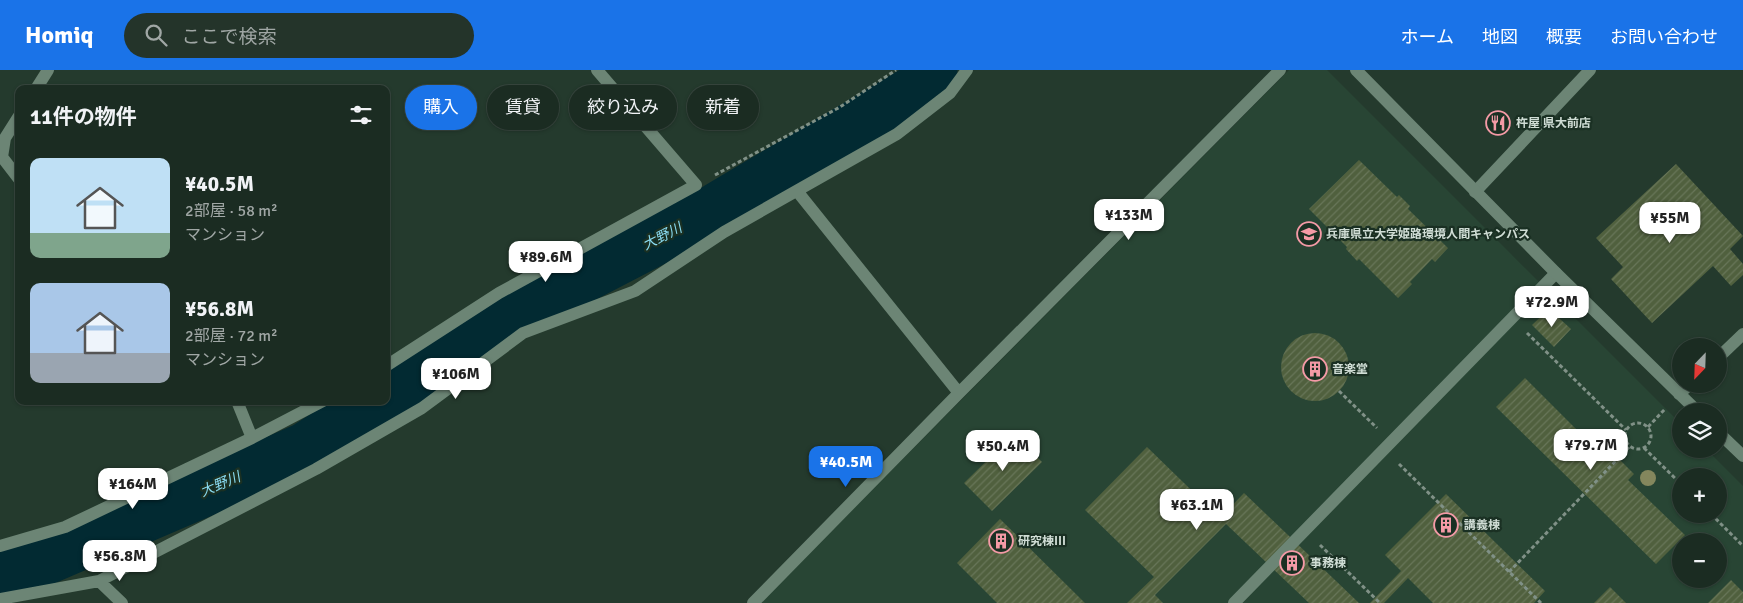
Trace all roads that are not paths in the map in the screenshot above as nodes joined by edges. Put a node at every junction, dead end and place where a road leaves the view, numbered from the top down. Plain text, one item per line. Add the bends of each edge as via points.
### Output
1 (48, 70) edge
2 (597, 70) edge
3 (967, 70) edge
4 (1280, 70) edge
5 (1356, 70) edge
6 (1590, 70) edge
7 (39, 85) edge
8 (15, 122) edge
9 (15, 174) edge
10 (797, 191) junction
11 (1475, 192) junction
12 (1556, 273) junction
13 (1743, 334) edge
14 (1728, 348) edge
15 (390, 363) edge
16 (959, 393) junction
17 (1679, 394) joint
18 (1689, 403) edge
19 (239, 405) edge
20 (315, 405) edge
21 (252, 438) junction
22 (1727, 441) edge
23 (1743, 456) edge
24 (0, 546) edge
25 (99, 581) junction
26 (0, 599) edge
27 (122, 603) edge
28 (753, 603) edge
29 (1234, 603) edge

1 - 7 street
2 - 15 street via 696,185 499,293
3 - 10 street via 950,93 897,134
4 - 16 street
5 - 11 street
6 - 11 street
8 - 9 street via 5,138 2,157
10 - 16 street
10 - 25 street via 724,232 635,291 522,334 414,412 316,469
11 - 12 street
12 - 17 street
12 - 29 street
13 - 14 street
16 - 28 street
17 - 18 street
19 - 21 street
20 - 21 street
21 - 24 street via 65,527
22 - 23 street
25 - 26 street
25 - 27 street

